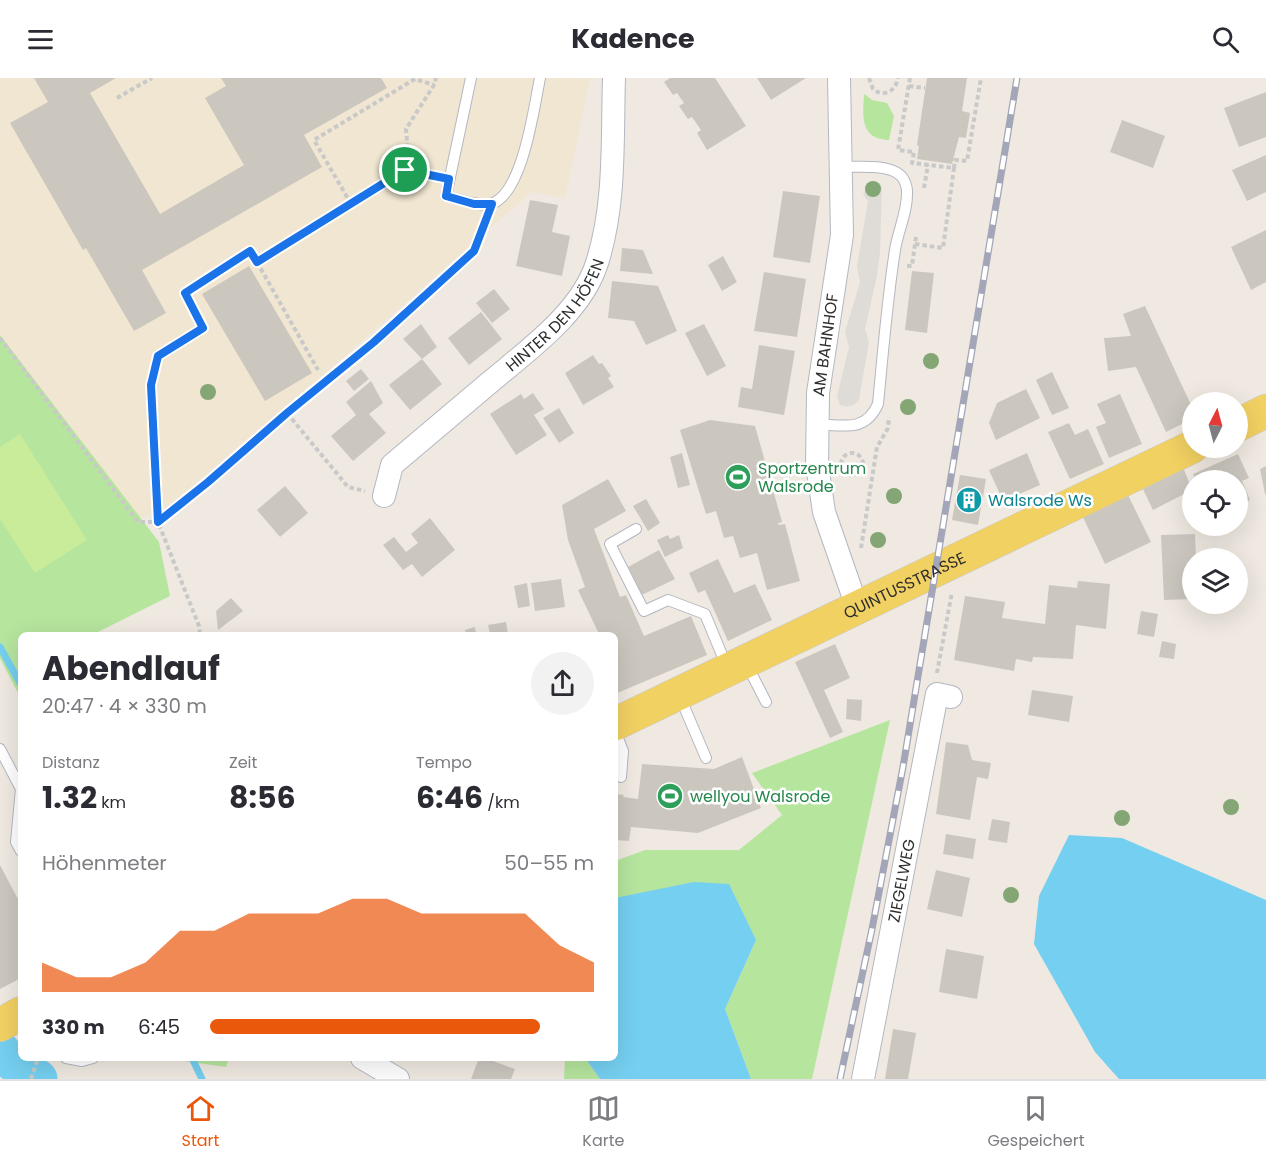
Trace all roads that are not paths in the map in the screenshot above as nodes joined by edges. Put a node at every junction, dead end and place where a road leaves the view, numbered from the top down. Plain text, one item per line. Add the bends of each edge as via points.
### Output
1 (471, 78) edge
2 (540, 78) edge
3 (614, 78) edge
4 (839, 78) edge
5 (842, 167) junction
6 (1266, 411) edge
7 (1248, 420) edge
8 (816, 424) junction
9 (1182, 452) edge
10 (384, 496) road end
11 (636, 529) dead end
12 (857, 607) junction
13 (737, 666) junction
14 (679, 694) junction
15 (944, 696) road end
16 (766, 702) dead end
17 (618, 723) edge
18 (618, 738) edge
19 (0, 749) edge
20 (706, 758) dead end
21 (621, 777) dead end
22 (18, 783) edge
23 (18, 821) edge
24 (18, 846) edge
25 (367, 1061) edge
26 (398, 1079) edge
27 (863, 1079) edge

1 - 2 lane via 446,196 474,204 492,204 516,178
3 - 10 street, HINTER DEN HÖFEN via 607,225 596,265 576,304 552,330 392,465
4 - 5 street, AM BAHNHOF
5 - 8 street, AM BAHNHOF via 842,235 821,362
5 - 8 lane via 891,170 900,174 907,191 895,249 878,404 873,416 864,423
6 - 7 main road
8 - 12 street, AM BAHNHOF via 824,512
9 - 12 main road, QUINTUSSTRASSE
11 - 13 lane via 610,544 644,611 668,600 705,614
12 - 13 main road, QUINTUSSTRASSE
13 - 14 main road, QUINTUSSTRASSE
13 - 16 lane
14 - 17 main road, QUINTUSSTRASSE
14 - 20 lane
15 - 27 street, ZIEGELWEG
18 - 21 lane via 623,751
19 - 22 lane
23 - 24 lane
25 - 26 street

